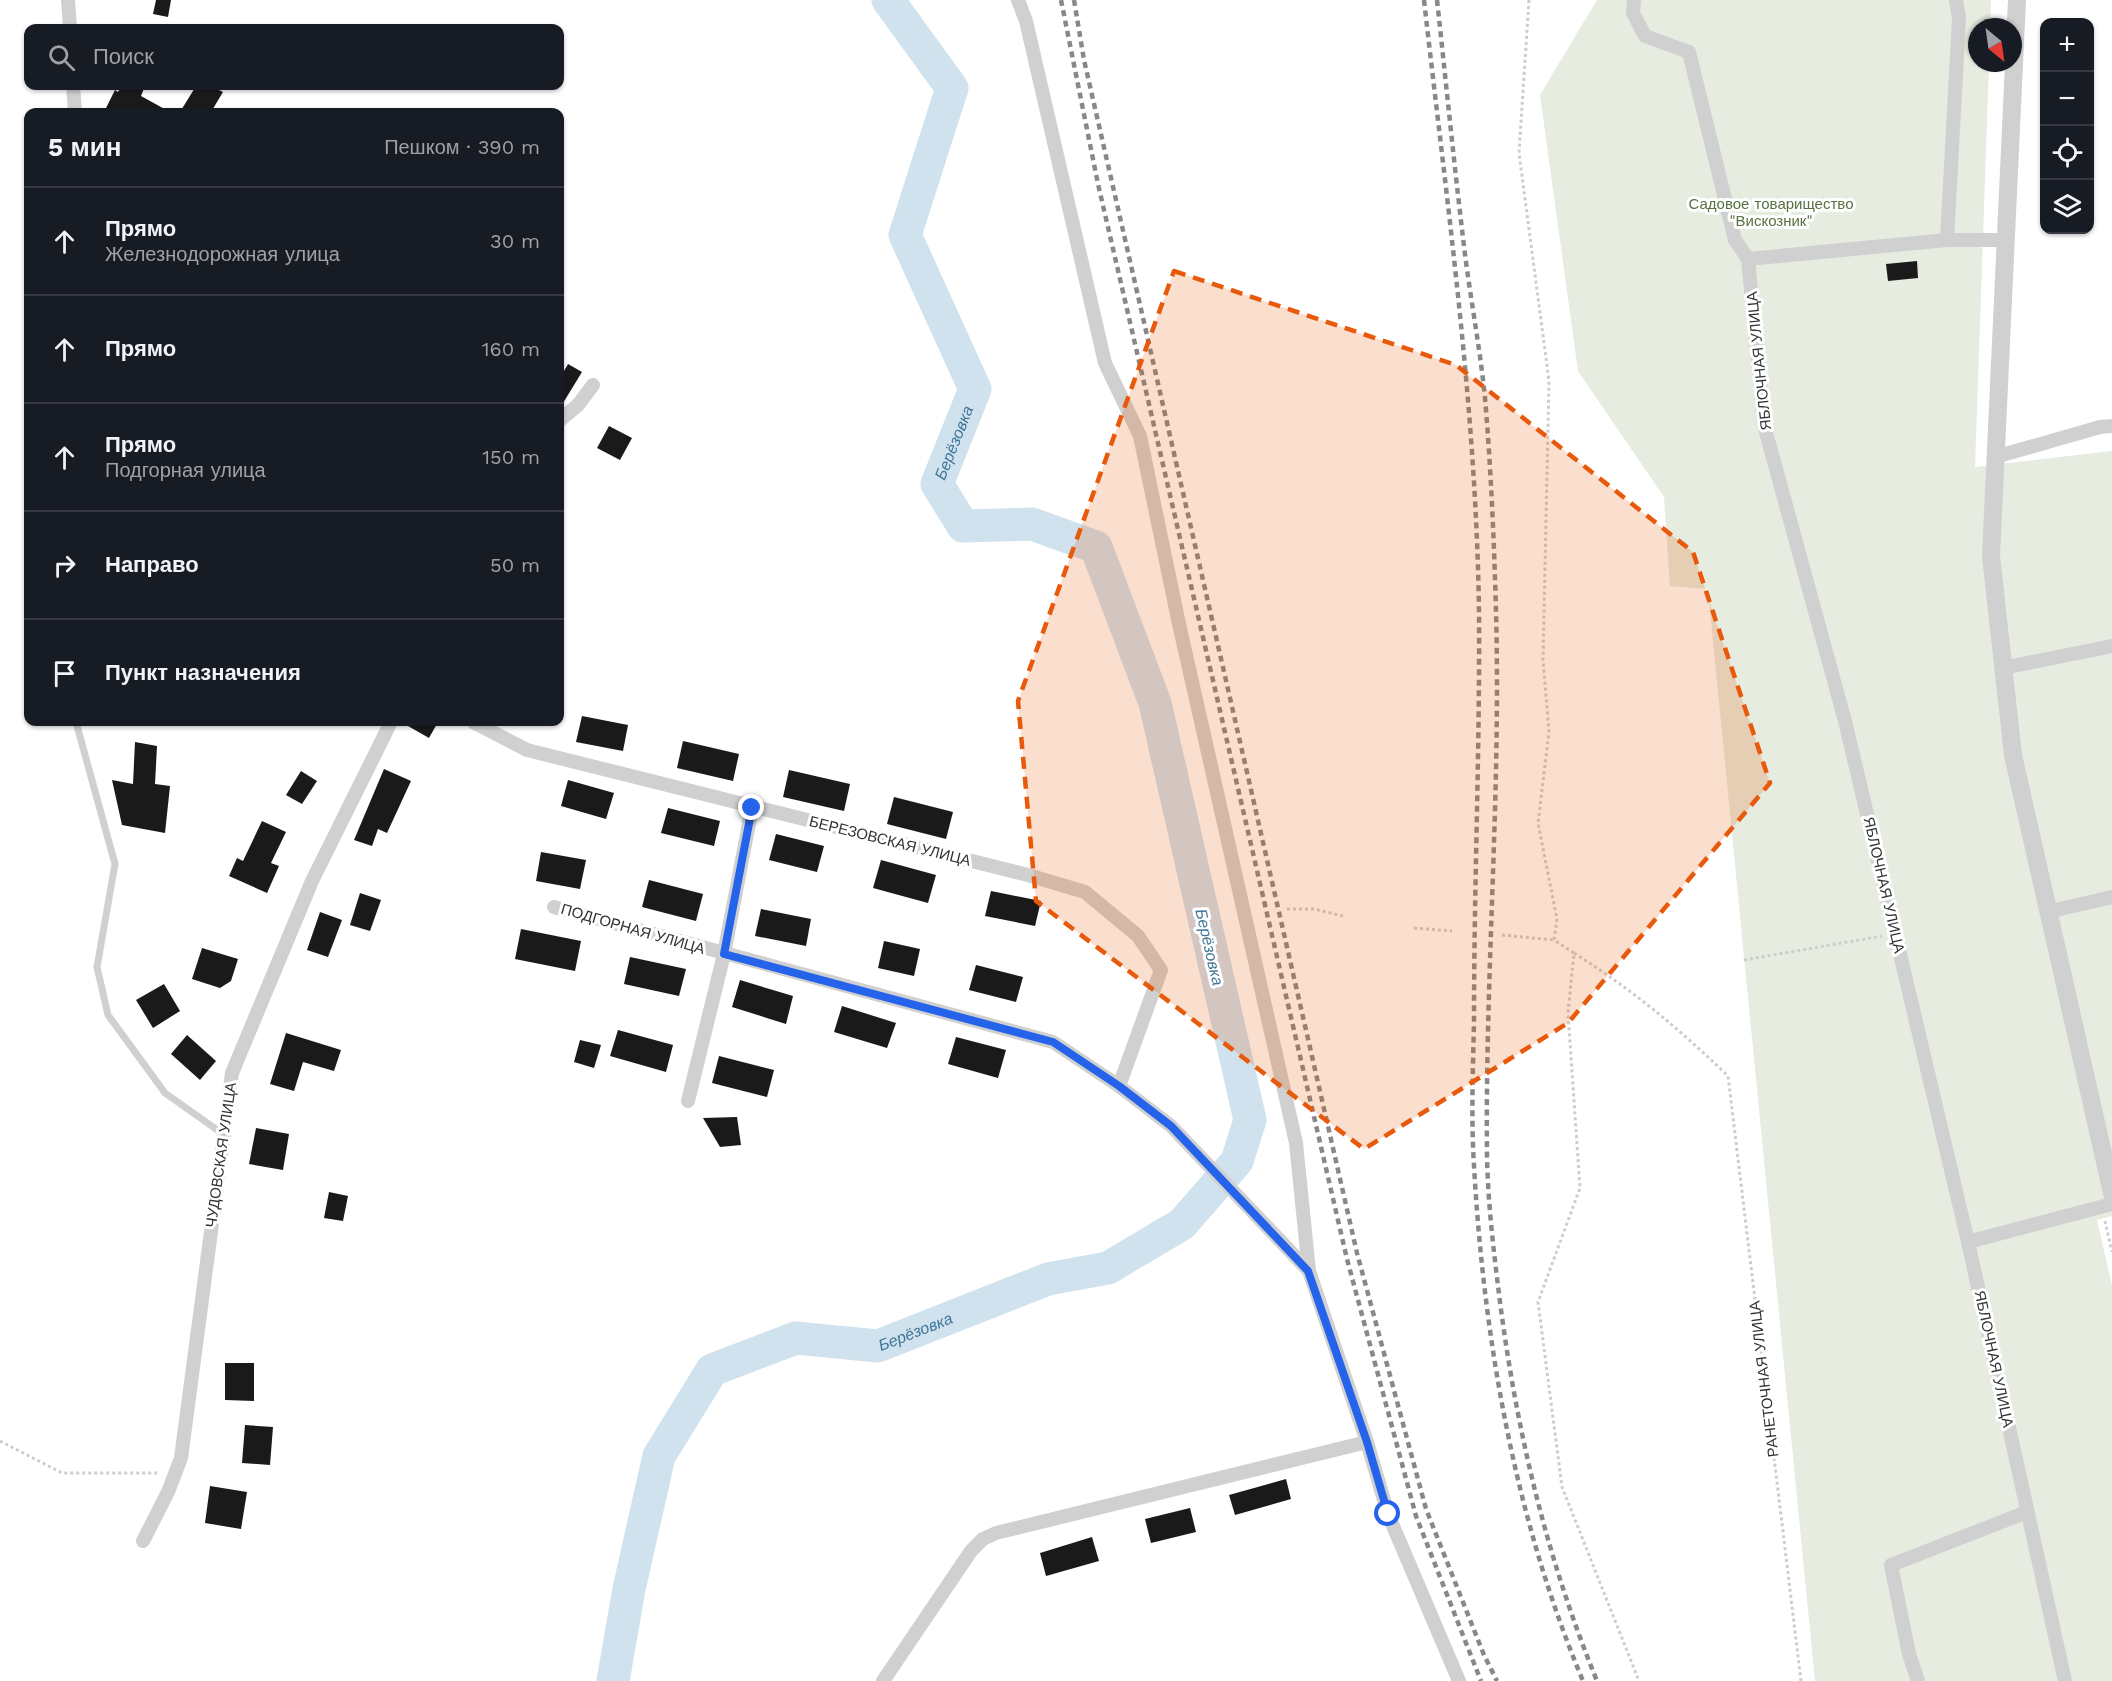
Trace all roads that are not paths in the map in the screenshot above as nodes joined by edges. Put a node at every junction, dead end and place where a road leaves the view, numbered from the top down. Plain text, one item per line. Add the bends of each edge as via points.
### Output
1 (68, 0) edge
2 (1018, 0) edge
3 (1634, 0) edge
4 (1956, 0) edge
5 (2017, 0) edge
6 (70, 24) edge
7 (73, 90) edge
8 (75, 108) edge
9 (1947, 240) junction
10 (2005, 240) junction
11 (1748, 259) junction
12 (593, 385) dead end
13 (564, 417) edge
14 (2108, 424) edge
15 (1995, 457) junction
16 (2112, 646) edge
17 (2003, 668) junction
18 (77, 726) edge
19 (389, 726) edge
20 (481, 726) edge
21 (752, 808) junction
22 (2112, 897) edge
23 (554, 907) dead end
24 (2047, 912) junction
25 (724, 954) junction
26 (1119, 1086) junction
27 (688, 1101) dead end
28 (223, 1134) junction
29 (2112, 1193) edge
30 (2112, 1204) edge
31 (1968, 1242) junction
32 (1308, 1271) junction
33 (1367, 1442) junction
34 (2027, 1512) junction
35 (143, 1541) dead end
36 (883, 1681) edge
37 (1459, 1681) edge
38 (1918, 1681) edge
39 (2065, 1681) edge

1 - 6 street
2 - 32 street via 1105,363 1140,436 1296,1143
3 - 11 street, ЯБЛОЧНАЯ УЛИЦА via 1633,13 1645,36 1689,52 1736,240
4 - 9 street via 1959,18
5 - 10 street
7 - 8 street
9 - 10 street
9 - 11 street
10 - 15 street
11 - 31 street, ЯБЛОЧНАЯ УЛИЦА via 1764,425 1842,710
12 - 13 street
14 - 15 street
15 - 17 street via 1991,556
16 - 17 street
17 - 24 street via 2013,755
18 - 28 lane via 115,864 97,968 108,1016 165,1094
19 - 28 street, ЧУДОВСКАЯ УЛИЦА via 312,881 232,1073
20 - 21 street, БЕРЕЗОВСКАЯ УЛИЦА via 527,750
21 - 25 street
21 - 26 street, БЕРЕЗОВСКАЯ УЛИЦА via 1085,892 1138,936 1161,970
22 - 24 street
23 - 25 street, ПОДГОРНАЯ УЛИЦА
24 - 29 street
25 - 26 street, ПОДГОРНАЯ УЛИЦА via 1053,1042
25 - 27 street
26 - 32 street, ПОДГОРНАЯ УЛИЦА via 1171,1126
28 - 35 street, ЧУДОВСКАЯ УЛИЦА via 181,1458
30 - 31 street
31 - 34 street, ЯБЛОЧНАЯ УЛИЦА
32 - 33 street
33 - 36 street via 983,1539
33 - 37 street via 1388,1514
34 - 38 street via 1891,1565
34 - 39 street, ЯБЛОЧНАЯ УЛИЦА

